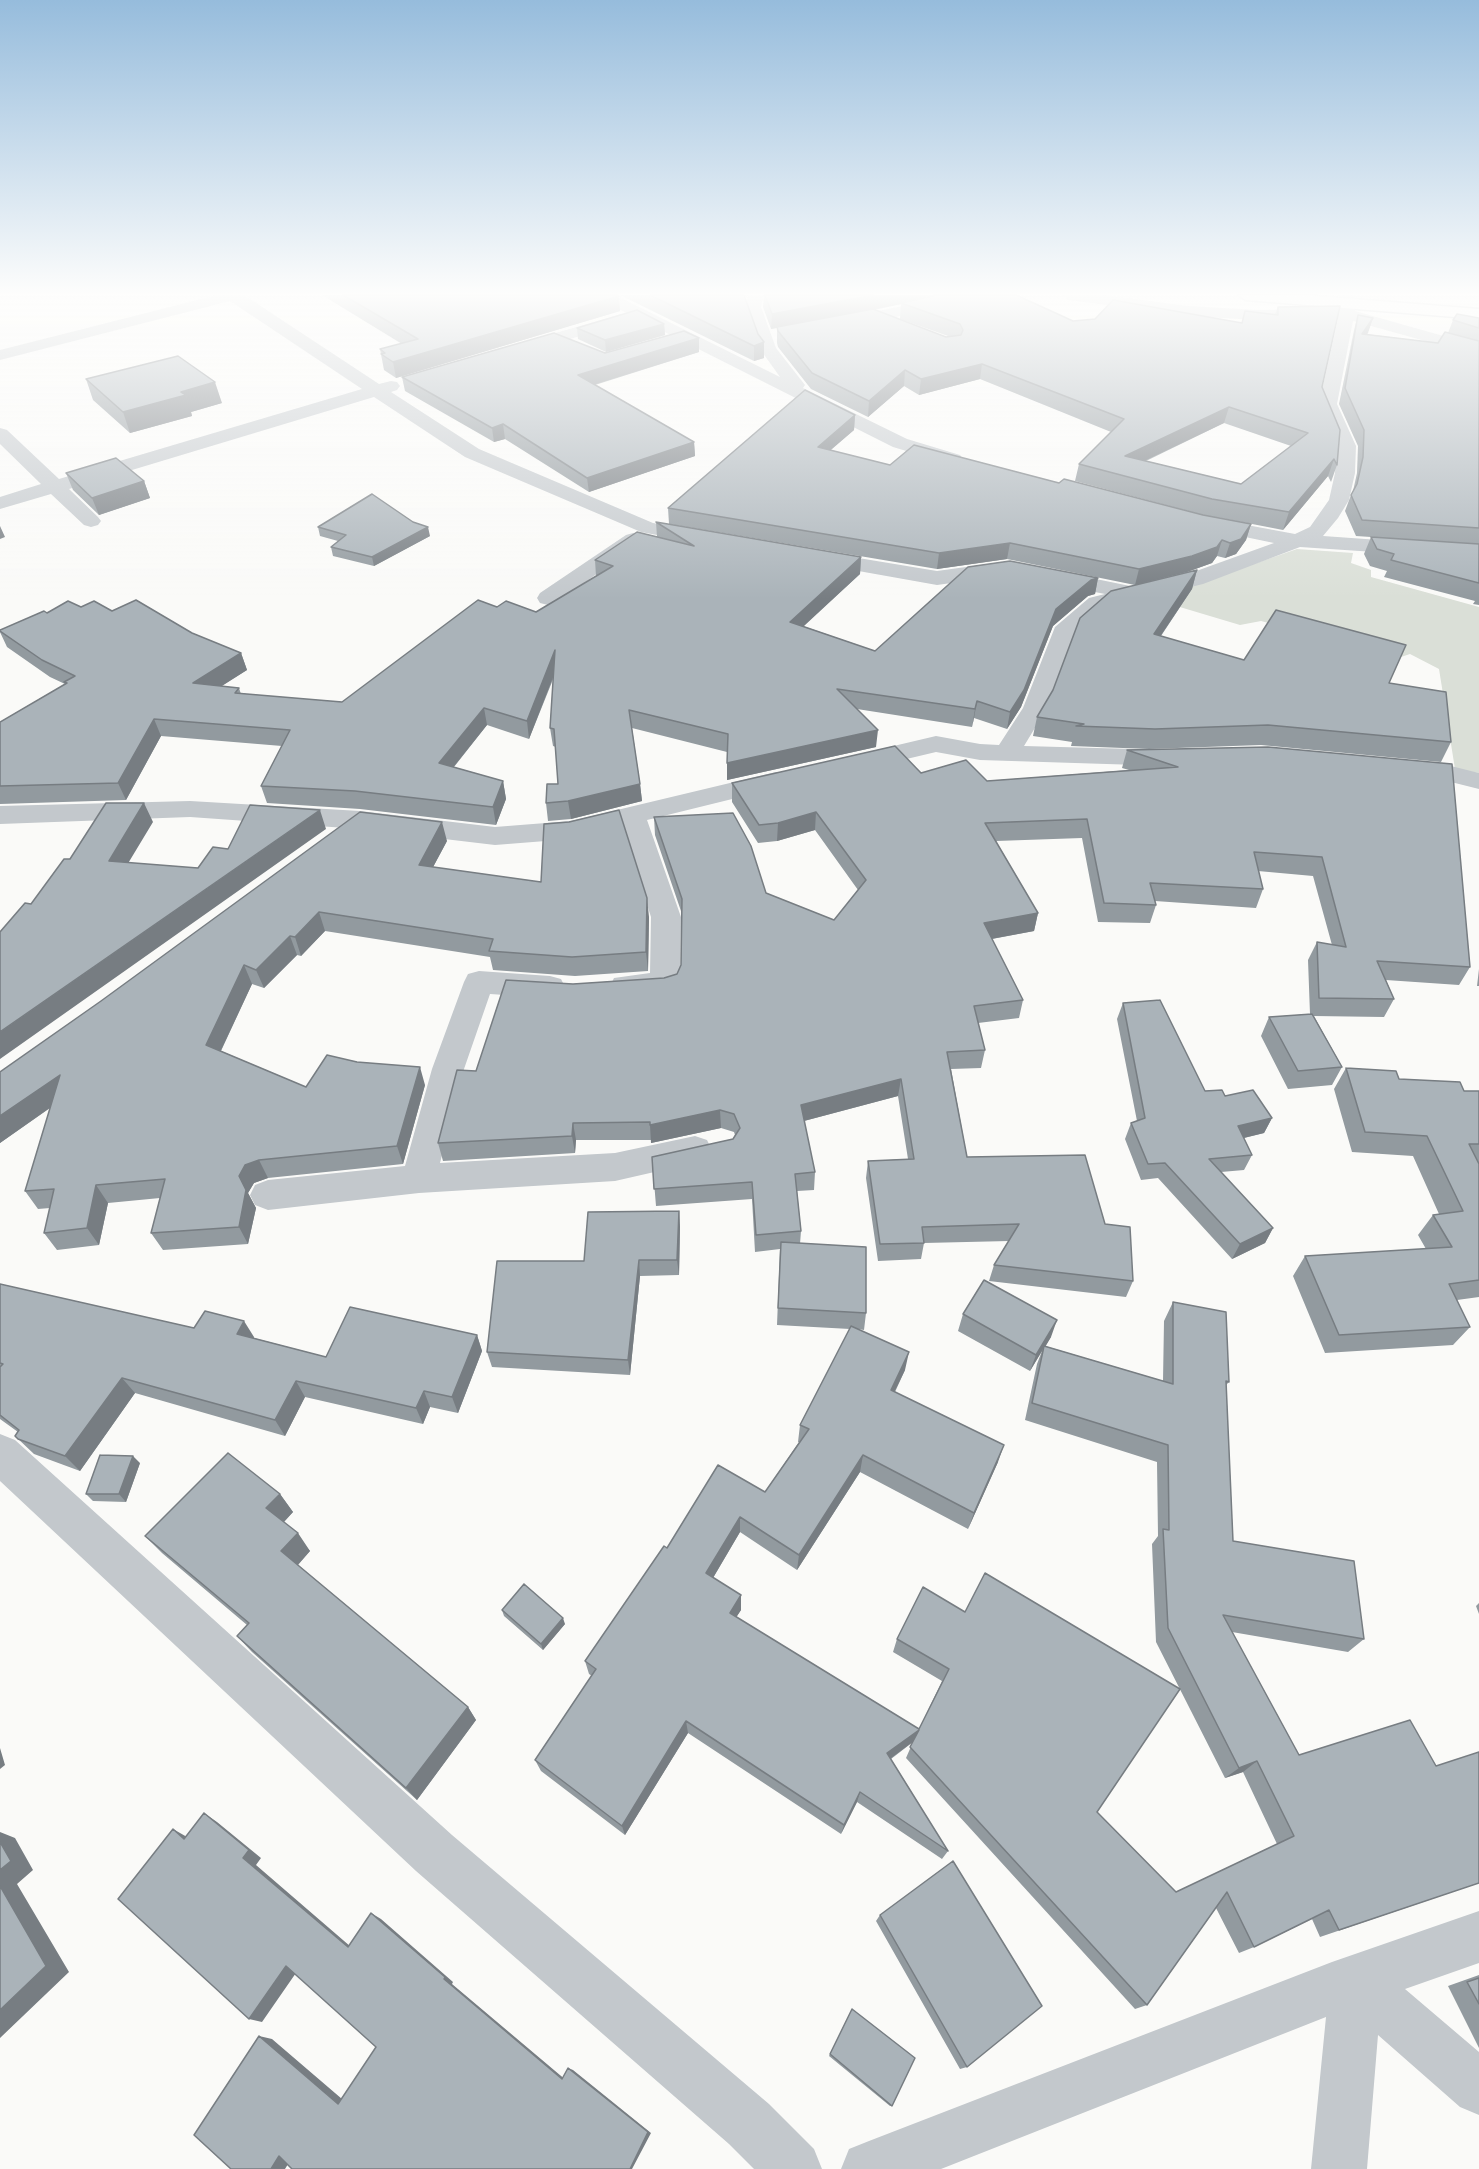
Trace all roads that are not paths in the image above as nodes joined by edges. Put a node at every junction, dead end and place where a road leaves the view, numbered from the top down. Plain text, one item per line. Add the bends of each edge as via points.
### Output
1 (355, 396) edge
2 (385, 396) edge
3 (800, 396) edge
4 (807, 396) edge
5 (1329, 396) edge
6 (786, 409) edge
7 (0, 434) edge
8 (970, 463) edge
9 (55, 487) junction
10 (0, 503) edge
11 (665, 513) dead end
12 (1184, 518) edge
13 (91, 521) dead end
14 (648, 528) junction
15 (717, 540) edge
16 (1299, 541) junction
17 (1479, 553) edge
18 (798, 554) edge
19 (1132, 593) junction
20 (548, 598) dead end
21 (1007, 752) junction
22 (1194, 757) edge
23 (1380, 766) edge
24 (1479, 781) edge
25 (0, 815) edge
26 (632, 815) junction
27 (360, 820) junction
28 (321, 849) edge
29 (721, 1144) edge
30 (419, 1179) junction
31 (268, 1195) dead end
32 (0, 1454) edge
33 (1479, 1936) edge
34 (1356, 1981) junction
35 (1479, 2088) edge
36 (794, 2169) edge
37 (869, 2169) edge
38 (1339, 2169) edge

1 - 9 street
2 - 14 street via 472,453
3 - 6 street
4 - 8 street via 900,443
5 - 16 street via 1328,404 1346,446 1340,500 1317,531
7 - 9 street
9 - 10 street
9 - 13 street
11 - 14 street
12 - 16 street
14 - 15 street
14 - 20 street
16 - 17 street
16 - 19 street via 1195,579
18 - 19 street via 937,578 1007,568
19 - 21 street via 1097,603 1063,632 1035,708
21 - 22 street via 1149,759
21 - 26 street via 980,752 936,744
23 - 24 street via 1443,772
25 - 27 street via 190,809
26 - 27 street via 571,831 495,836
26 - 30 street via 666,917 665,983 586,988 479,982 448,1069
27 - 28 street
29 - 30 street via 615,1167
30 - 31 street
32 - 36 street via 434,1853 749,2124
33 - 34 street
34 - 35 street
34 - 37 street
34 - 38 street

